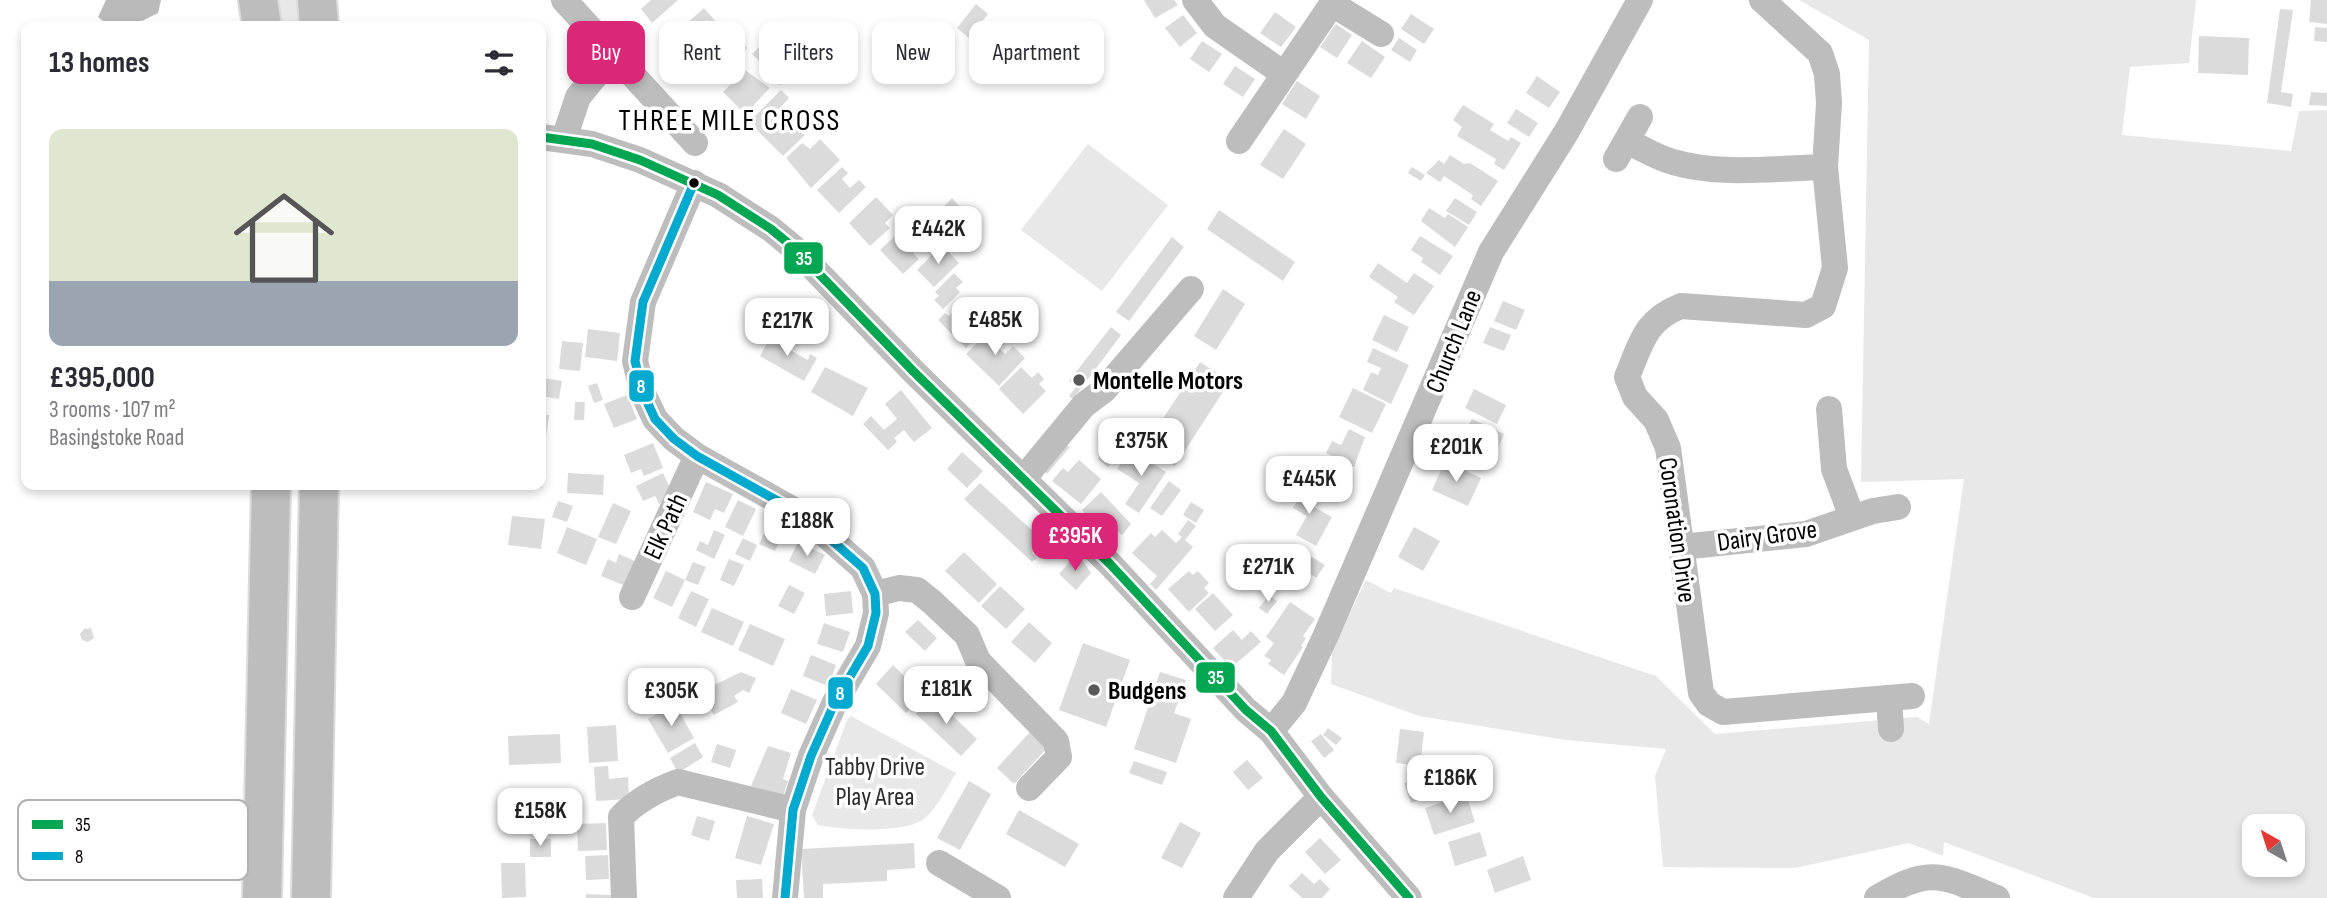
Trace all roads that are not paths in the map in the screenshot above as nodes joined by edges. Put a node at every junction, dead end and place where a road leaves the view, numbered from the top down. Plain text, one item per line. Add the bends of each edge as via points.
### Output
1 (258, 0) edge
2 (317, 0) edge
3 (331, 0) edge
4 (564, 0) edge
5 (1195, 0) edge
6 (1640, 0) edge
7 (1762, 0) edge
8 (1333, 2) edge
9 (261, 21) edge
10 (319, 21) edge
11 (338, 21) edge
12 (583, 21) edge
13 (1381, 34) dead end
14 (1284, 75) junction
15 (589, 84) edge
16 (634, 84) edge
17 (1640, 117) dead end
18 (552, 138) edge
19 (1239, 141) dead end
20 (695, 143) dead end
21 (1825, 167) junction
22 (694, 183) junction
23 (1191, 289) dead end
24 (1829, 409) dead end
25 (697, 456) junction
26 (1023, 479) junction
27 (271, 490) edge
28 (319, 490) edge
29 (1898, 507) dead end
30 (1852, 517) junction
31 (1681, 547) junction
32 (875, 594) junction
33 (632, 597) dead end
34 (1891, 729) dead end
35 (1271, 731) junction
36 (1029, 788) dead end
37 (1321, 797) junction
38 (793, 810) junction
39 (939, 863) dead end
40 (967, 890) edge
41 (262, 898) edge
42 (311, 898) edge
43 (624, 898) edge
44 (785, 898) edge
45 (998, 898) edge
46 (1236, 898) edge
47 (1409, 898) edge
48 (1877, 898) edge
49 (1997, 898) edge

1 - 9 highway
2 - 10 highway
3 - 11 street
4 - 12 street
5 - 14 street via 1216,26
6 - 35 street, Church Lane via 1491,252 1326,635 1294,703
7 - 21 street, Coronation Drive via 1820,53 1829,103
8 - 13 street
8 - 14 street
14 - 19 street
15 - 18 street
16 - 20 street via 660,120
17 - 21 street via 1622,151 1726,169
18 - 22 street via 613,150
21 - 31 street, Coronation Drive via 1835,268 1824,306 1806,315 1681,306 1662,313 1648,328 1628,377 1635,397 1656,420 1668,448
22 - 25 street via 643,302 635,361 655,419
22 - 26 street via 794,248
23 - 26 street
24 - 30 street, Dairy Grove via 1834,469
25 - 32 street via 803,515 863,568
25 - 33 street, Elk Path
26 - 35 street
27 - 41 highway
28 - 42 highway
29 - 30 street, Dairy Grove
30 - 31 street, Dairy Grove via 1806,534
31 - 34 street, Coronation Drive via 1701,693 1709,704 1723,712 1900,697
32 - 36 street via 917,590 932,602 967,635 978,661 1056,741 1059,757
32 - 38 street via 869,646 835,702
35 - 37 street
37 - 46 street via 1267,851
37 - 47 street
38 - 43 street via 678,782 662,788 634,803 621,817
38 - 44 street
39 - 40 street
40 - 45 street
48 - 49 street via 1922,876 1943,876

